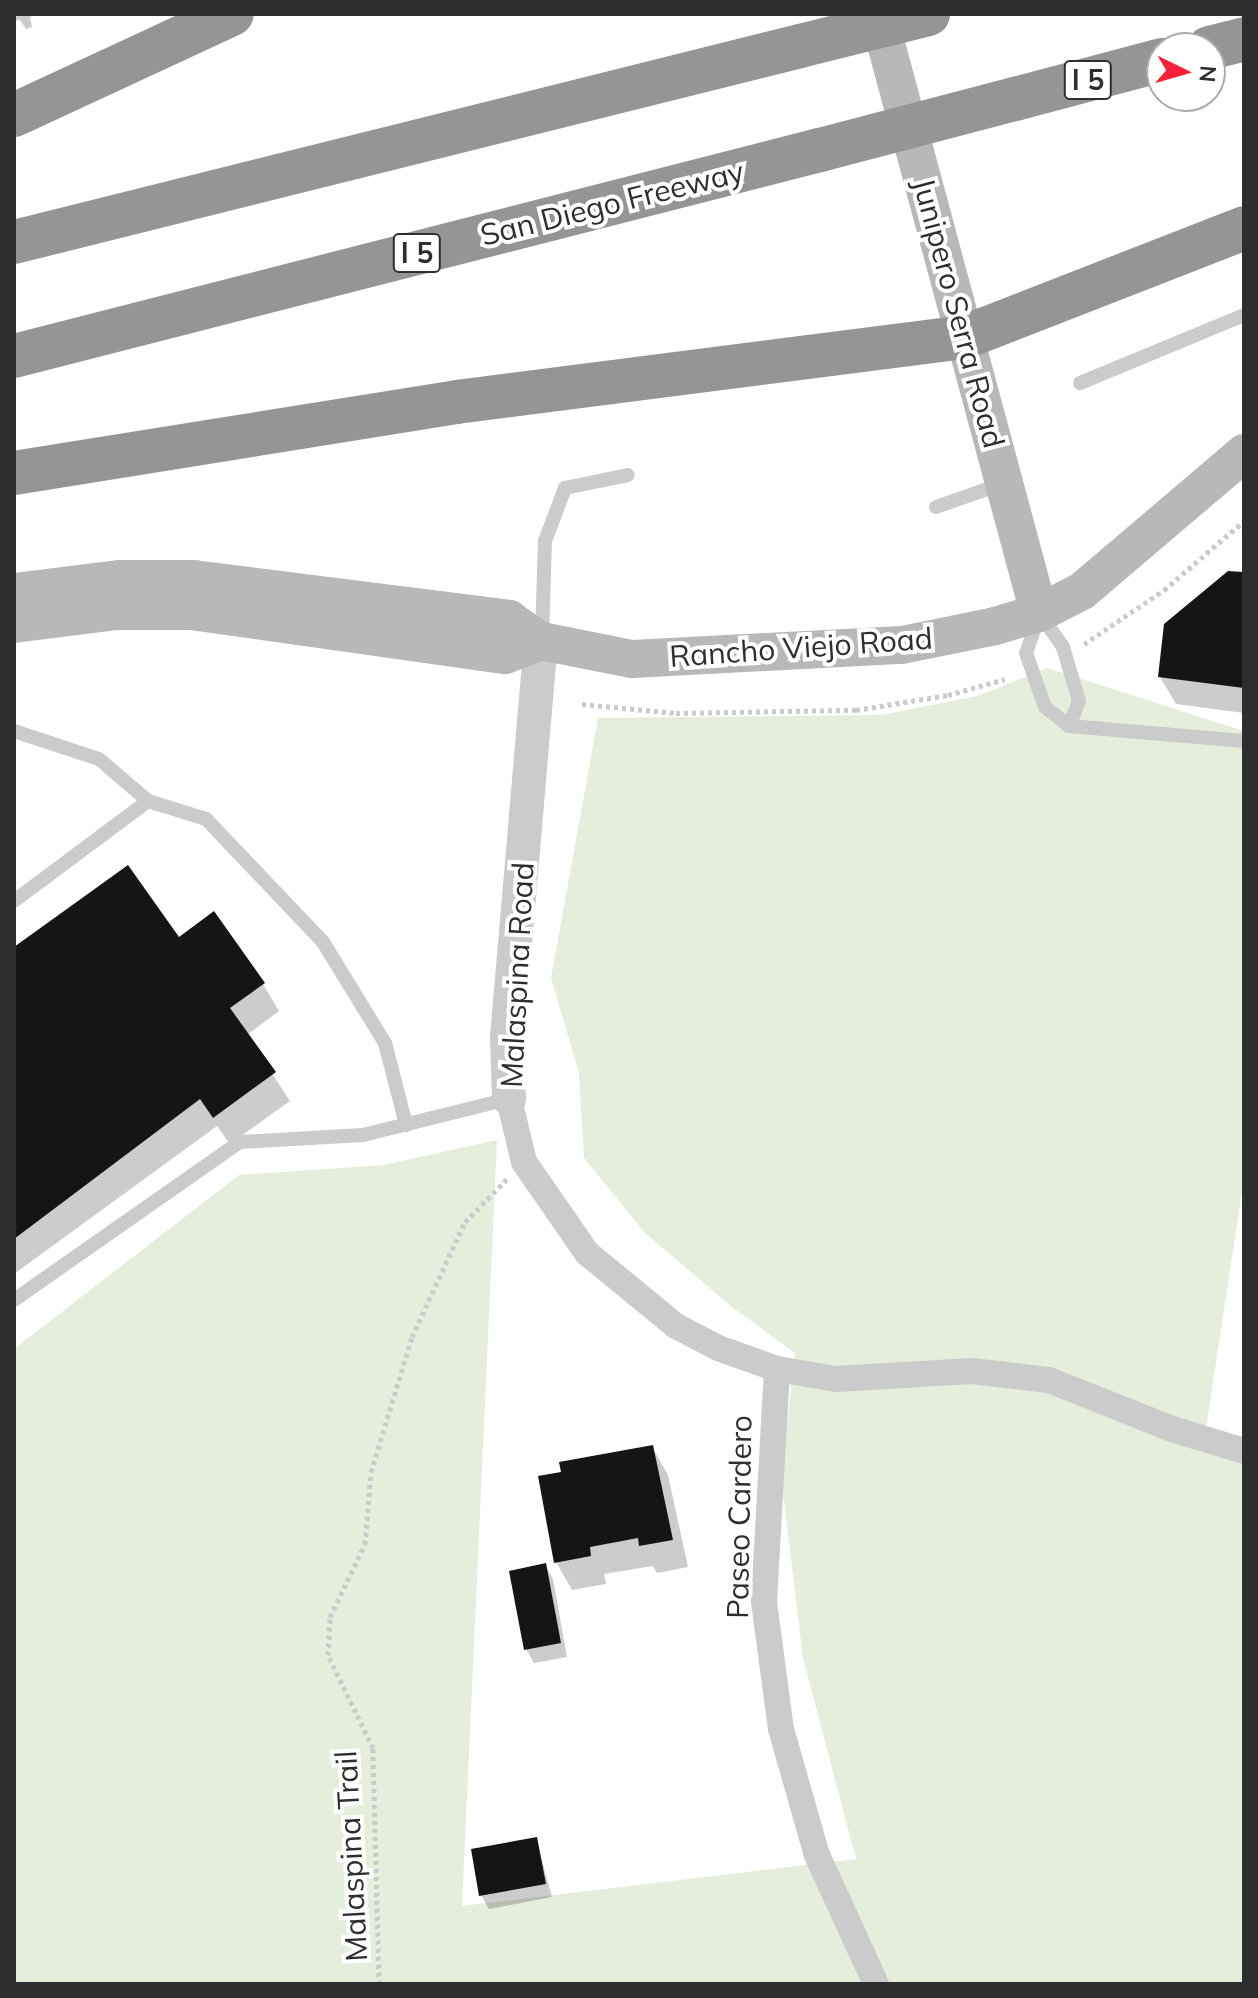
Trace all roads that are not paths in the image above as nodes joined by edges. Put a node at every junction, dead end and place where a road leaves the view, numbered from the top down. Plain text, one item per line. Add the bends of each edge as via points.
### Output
1 (232, 14) edge
2 (878, 14) edge
3 (928, 14) edge
4 (1146, 64) edge
5 (14, 115) edge
6 (1244, 228) edge
7 (14, 242) edge
8 (1244, 315) edge
9 (965, 337) junction
10 (14, 356) edge
11 (1080, 383) dead end
12 (1244, 453) edge
13 (14, 473) edge
14 (628, 475) dead end
15 (1005, 483) junction
16 (936, 507) dead end
17 (14, 592) edge
18 (1039, 613) junction
19 (14, 624) edge
20 (541, 641) junction
21 (1069, 726) junction
22 (14, 731) edge
23 (1244, 741) edge
24 (148, 801) junction
25 (14, 901) edge
26 (509, 1099) junction
27 (406, 1125) junction
28 (14, 1300) edge
29 (777, 1369) junction
30 (1244, 1451) edge
31 (876, 1984) edge

1 - 5 highway
2 - 9 main road, Junipero Serra Road
3 - 7 highway, bridge
4 - 10 highway, San Diego Freeway / I 5, bridge
6 - 9 highway
8 - 11 lane
9 - 13 highway via 456,402
9 - 15 main road, Junipero Serra Road
12 - 18 main road, Rancho Viejo Road via 1082,591
14 - 20 lane via 565,488 545,541
15 - 16 lane
15 - 18 main road, Junipero Serra Road
17 - 20 main road, Rancho Viejo Road via 120,579 194,579 509,619
18 - 20 main road, Rancho Viejo Road via 902,645 787,652 632,659
18 - 21 lane via 1063,647 1079,701
18 - 21 lane via 1026,653 1045,707
19 - 20 main road via 117,611 191,611 505,655
20 - 26 street, Malaspina Road via 507,1037
21 - 23 lane
22 - 24 lane via 99,759
24 - 25 lane
24 - 27 lane via 206,819 323,942 385,1043
26 - 27 lane
26 - 29 street, Malaspina Road via 524,1162 587,1253 676,1326
27 - 28 lane via 363,1135 240,1142
29 - 30 street, Malaspina Road via 836,1379 972,1371 1049,1380
29 - 31 street, Paseo Cardero via 764,1602 781,1729 817,1855

